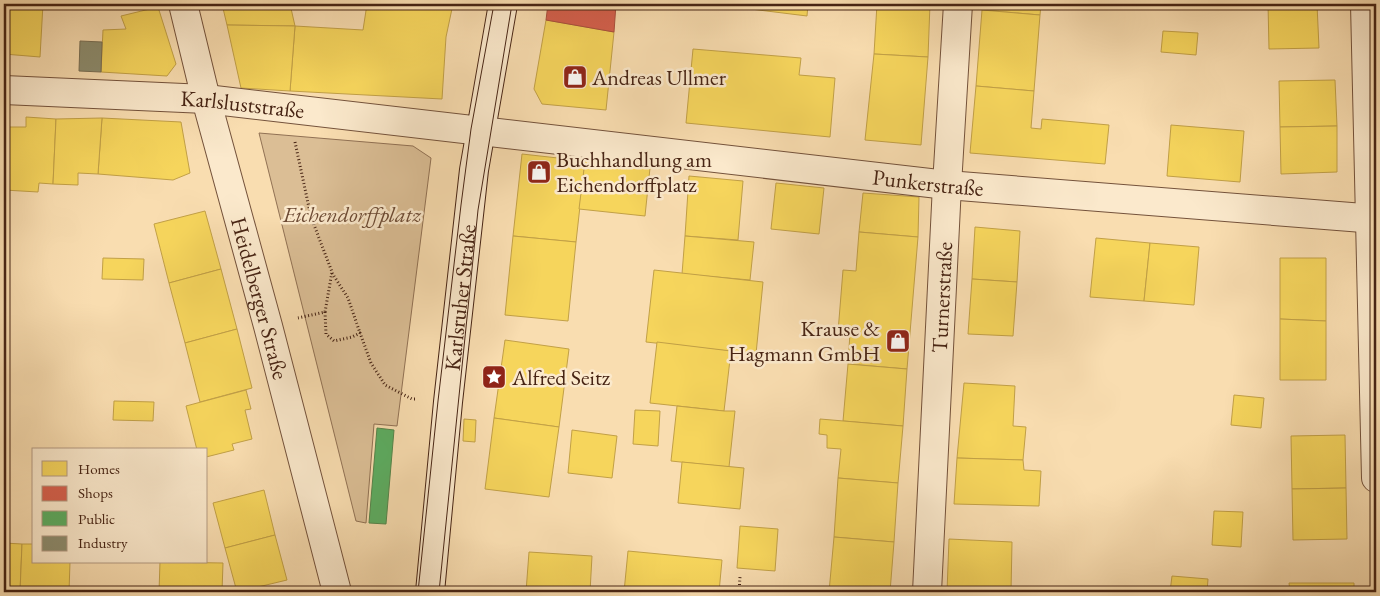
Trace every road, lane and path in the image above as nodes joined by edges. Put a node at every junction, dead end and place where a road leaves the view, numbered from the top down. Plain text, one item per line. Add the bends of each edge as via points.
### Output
1 (183, 4) edge
2 (503, 4) edge
3 (958, 4) edge
4 (1365, 4) edge
5 (4, 90) edge
6 (206, 99) junction
7 (288, 109) junction
8 (480, 130) junction
9 (947, 185) junction
10 (1373, 219) edge
11 (332, 272) junction
12 (324, 312) junction
13 (268, 326) junction
14 (360, 333) junction
15 (448, 402) junction
16 (1376, 478) edge
17 (740, 577) dead end
18 (337, 592) edge
19 (430, 592) edge
20 (739, 592) edge
21 (927, 592) edge

1 - 6 street, Heidelberger Straße
2 - 8 street, Karlsruher Straße
3 - 9 street, Turnerstraße
4 - 10 street
5 - 6 street, Karlsluststraße
6 - 7 street, Karlsluststraße
6 - 13 street, Heidelberger Straße
7 - 8 street, Karlsluststraße
7 - 11 path via 311,217
8 - 9 street, Punkerstraße
8 - 15 street, Karlsruher Straße
9 - 10 street, Punkerstraße
9 - 21 street, Turnerstraße
10 - 16 street
11 - 12 path
11 - 14 path via 348,298
12 - 13 path
12 - 14 path via 326,334 334,341
13 - 18 street, Heidelberger Straße
14 - 15 path via 371,363 385,385 412,399
15 - 19 street, Karlsruher Straße
17 - 20 path

